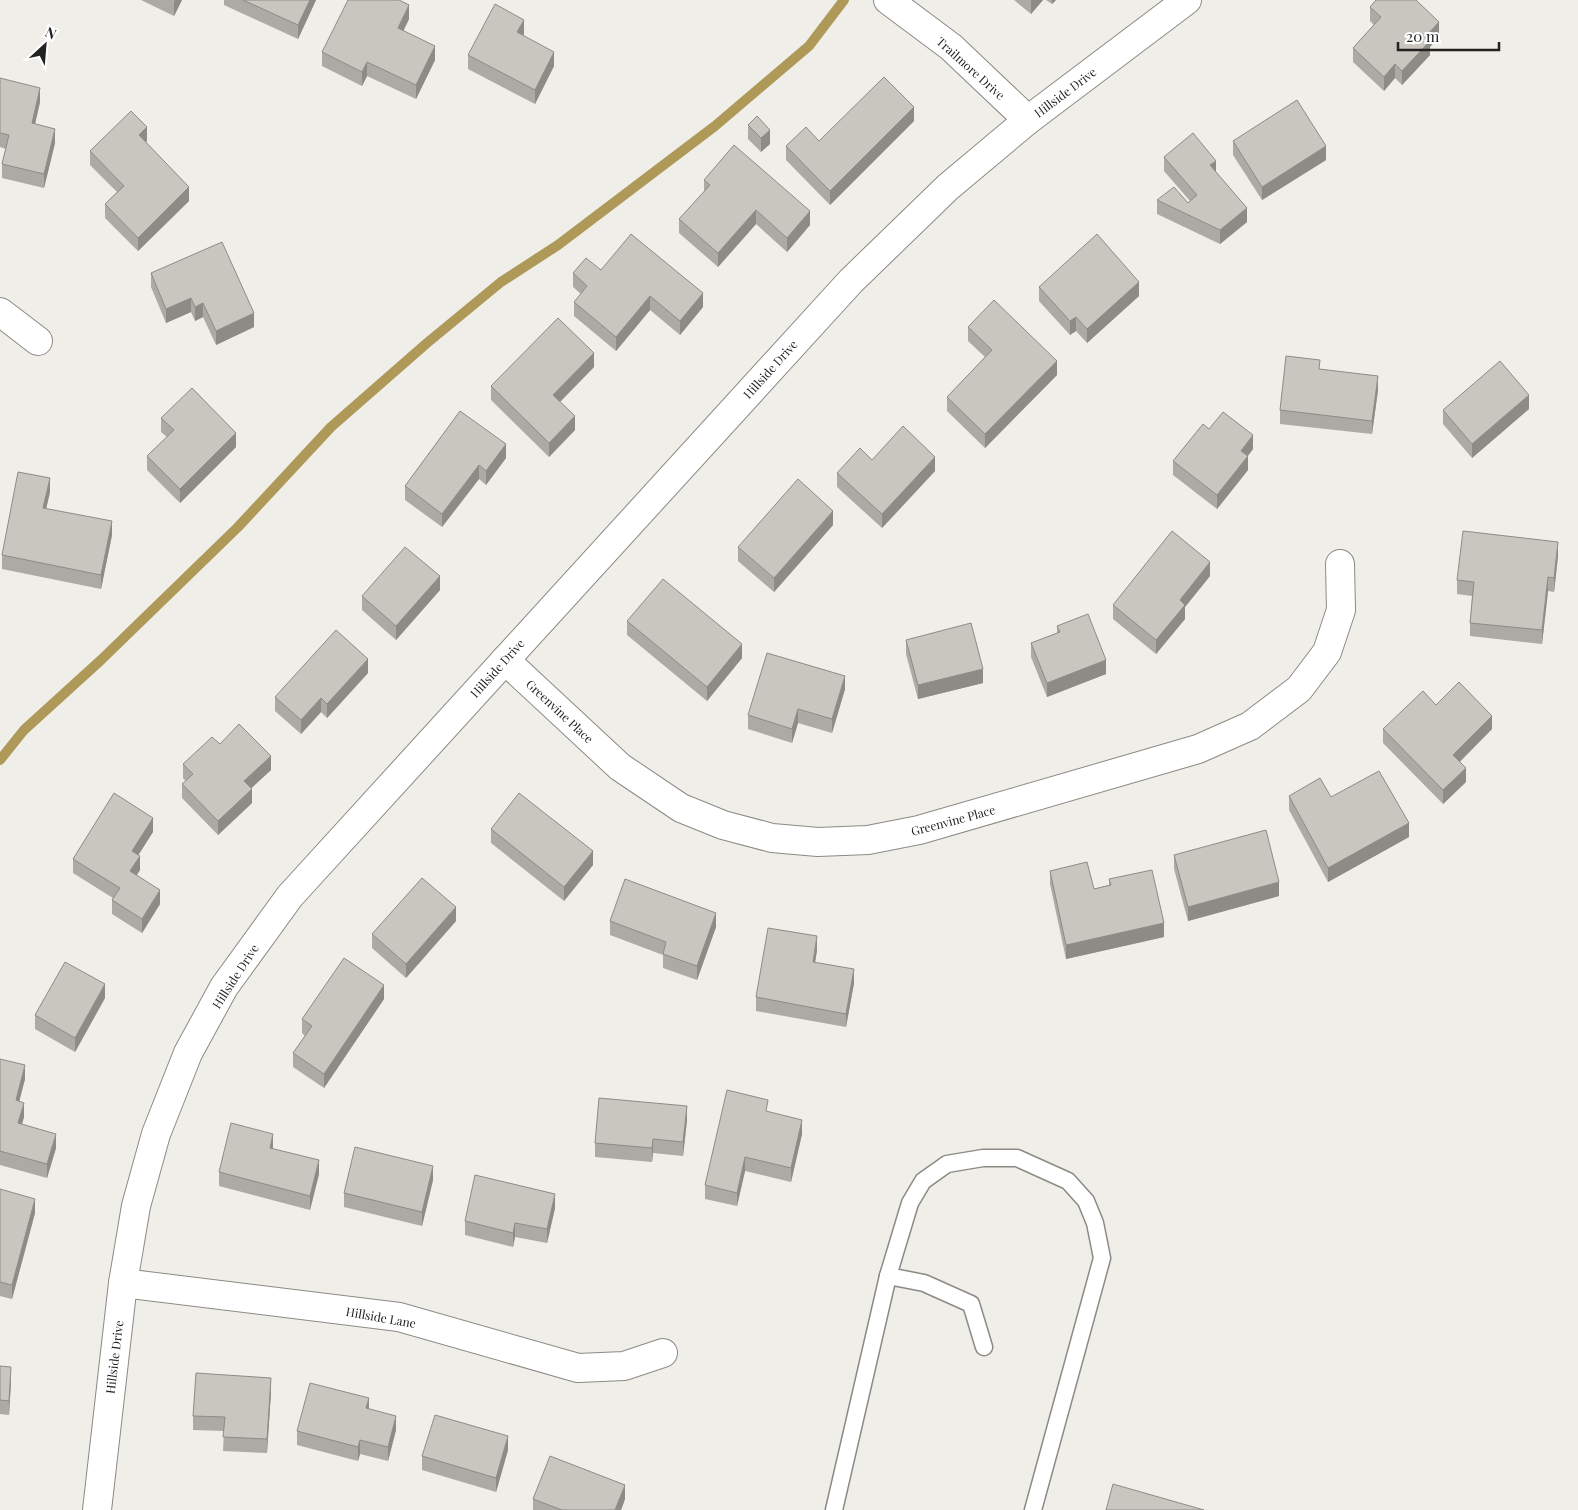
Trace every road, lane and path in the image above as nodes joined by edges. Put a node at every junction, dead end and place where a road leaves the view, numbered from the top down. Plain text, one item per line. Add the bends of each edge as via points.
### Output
1 (888, 0) edge
2 (1188, 0) edge
3 (1028, 120) junction
4 (0, 312) edge
5 (38, 341) dead end
6 (1340, 564) dead end
7 (505, 660) junction
8 (888, 1276) junction
9 (123, 1283) junction
10 (984, 1347) dead end
11 (663, 1353) dead end
12 (97, 1510) edge
13 (834, 1510) edge
14 (1033, 1510) edge

1 - 3 street, Trailmore Drive via 951,47
2 - 3 street, Hillside Drive
3 - 7 street, Hillside Drive via 948,187 851,281
4 - 5 street
6 - 7 street, Greenvine Place via 1341,610 1327,652 1299,689 1250,726 1198,749 919,830 868,840 818,842 772,838 723,825 681,808 620,768
7 - 9 street, Hillside Drive via 290,896 224,987 188,1053 156,1134 136,1206
8 - 10 lane via 924,1283 971,1304
8 - 13 lane
8 - 14 lane via 910,1203 923,1181 947,1164 983,1158 1018,1158 1068,1181 1086,1201 1095,1223 1102,1258
9 - 11 street, Hillside Lane via 399,1317 578,1368 624,1366
9 - 12 street, Hillside Drive

